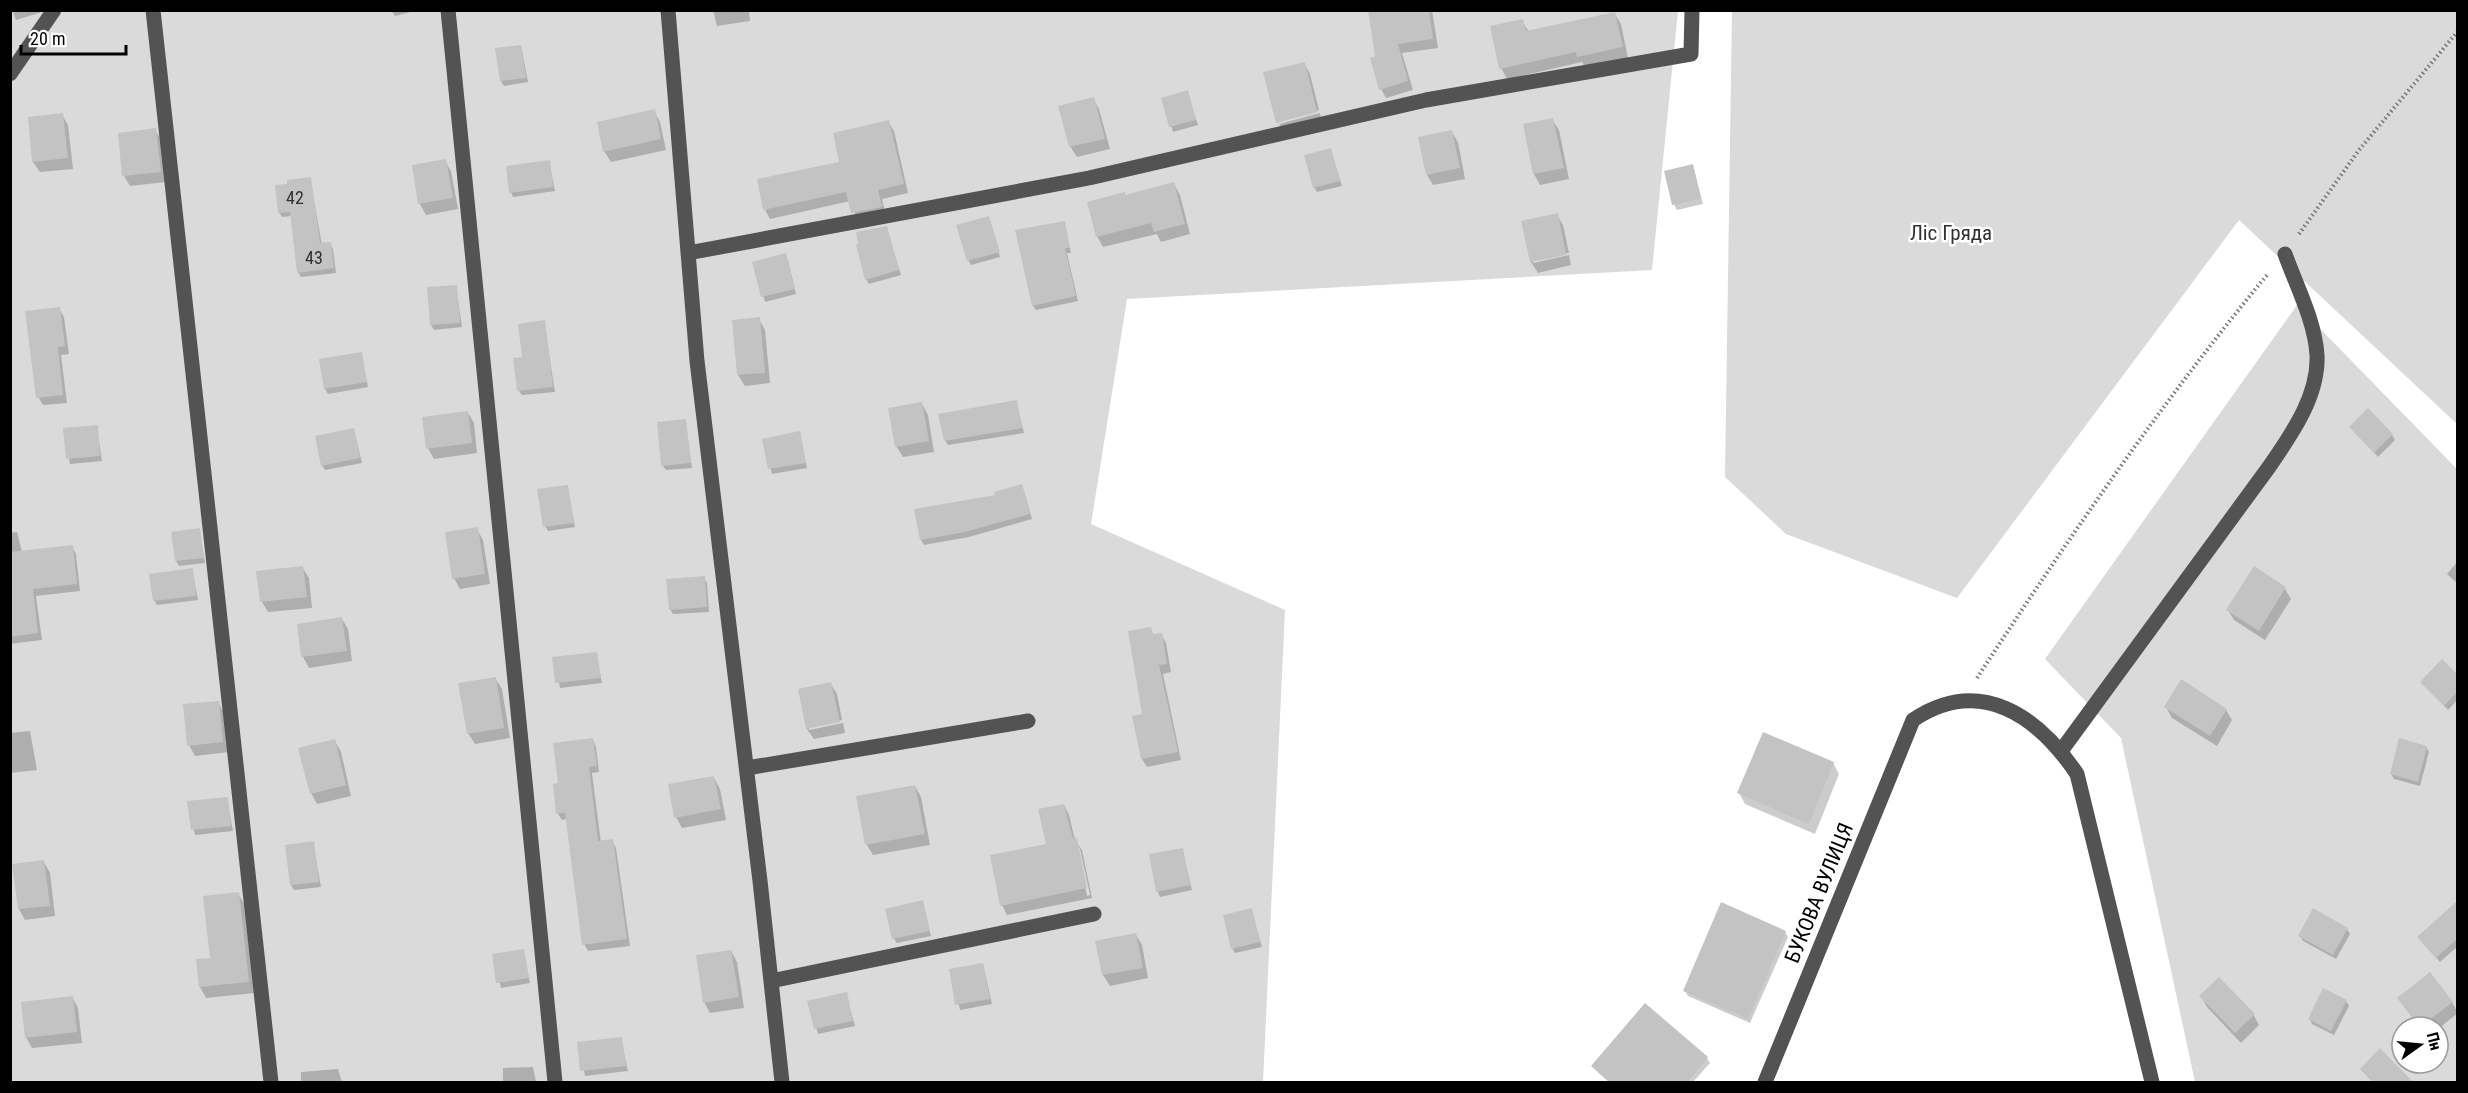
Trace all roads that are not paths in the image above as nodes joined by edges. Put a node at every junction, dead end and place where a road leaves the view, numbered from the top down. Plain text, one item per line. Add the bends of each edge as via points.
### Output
1 (54, 10) edge
2 (153, 10) edge
3 (448, 10) edge
4 (668, 10) edge
5 (1692, 10) edge
6 (10, 74) edge
7 (688, 253) junction
8 (2285, 254) road end
9 (1029, 722) dead end
10 (2061, 752) junction
11 (747, 768) junction
12 (1094, 914) dead end
13 (771, 981) junction
14 (271, 1083) edge
15 (555, 1083) edge
16 (782, 1083) edge
17 (1765, 1083) edge
18 (2152, 1083) edge

1 - 6 street
2 - 14 street
3 - 15 street
4 - 7 street
5 - 7 street via 1691,54 1426,100 1089,178
7 - 11 street via 697,361
8 - 10 street via 2317,355 2311,393 2270,467
9 - 11 street
10 - 17 street, БУКОВА ВУЛИЦЯ via 2035,724 2004,707 1981,702 1935,705 1913,720
10 - 18 street via 2077,774
11 - 13 street
12 - 13 street
13 - 16 street

